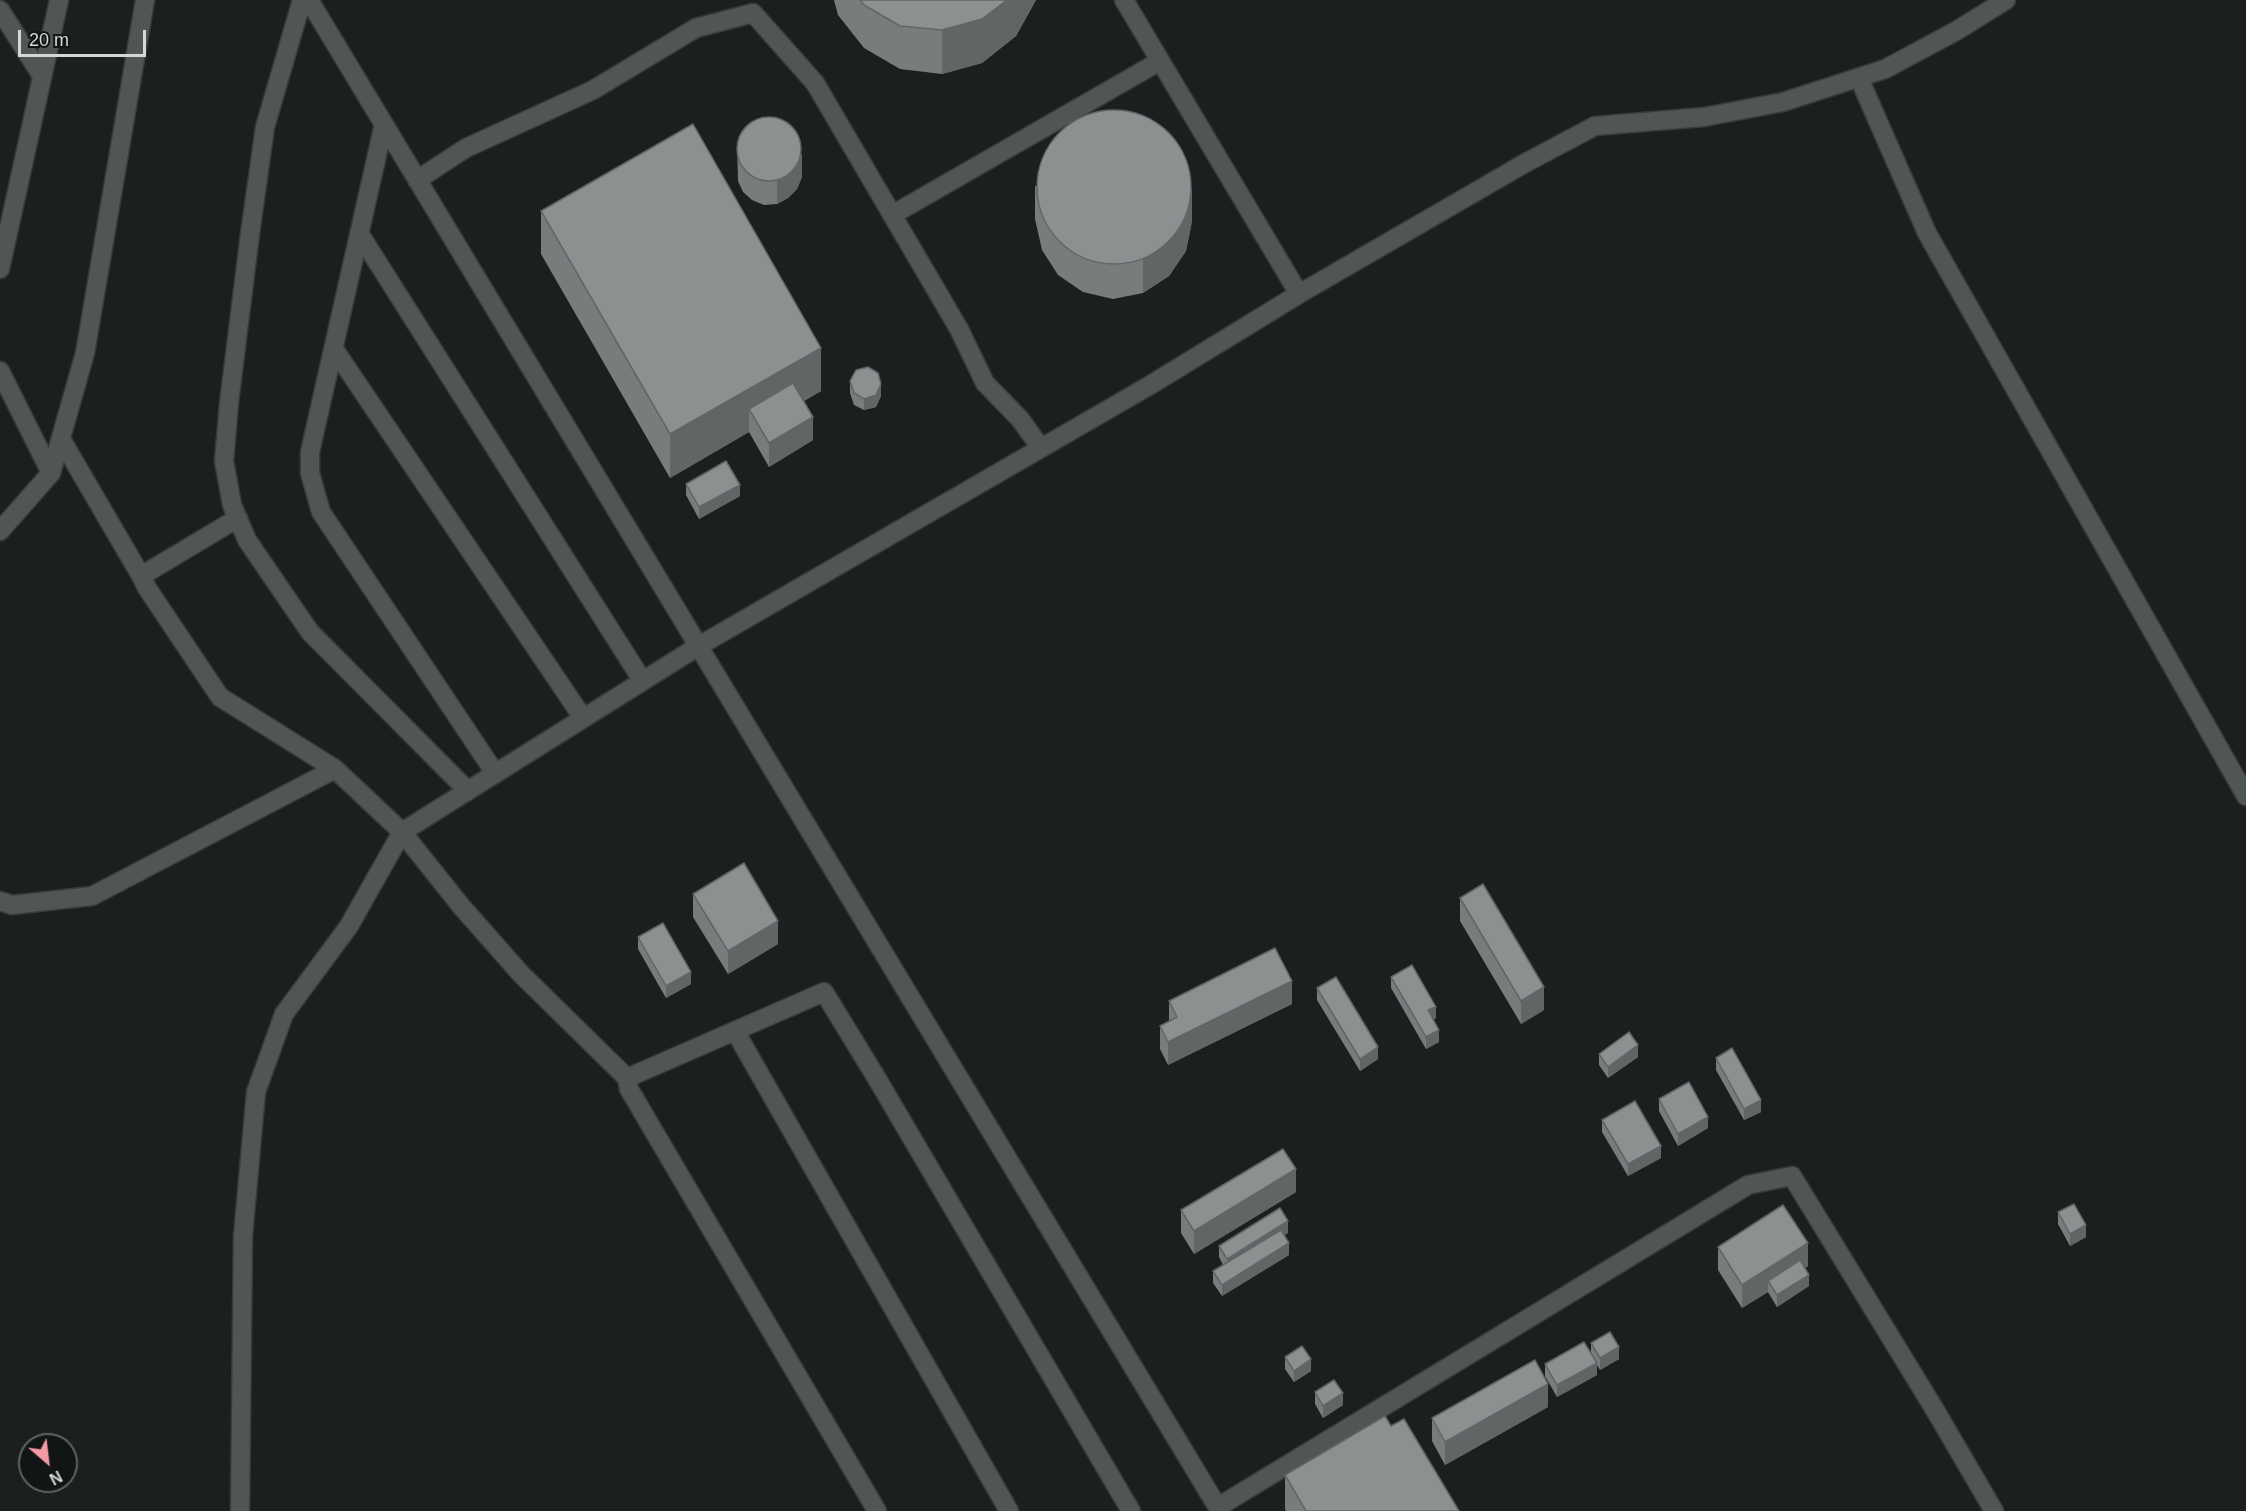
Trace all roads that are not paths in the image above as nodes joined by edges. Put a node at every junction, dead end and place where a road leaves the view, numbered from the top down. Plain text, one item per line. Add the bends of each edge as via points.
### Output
1 (59, 0) edge
2 (145, 0) edge
3 (302, 0) edge
4 (309, 0) edge
5 (1124, 0) edge
6 (2006, 0) edge
7 (0, 10) edge
8 (1160, 61) junction
9 (42, 76) junction
10 (1859, 78) junction
11 (384, 124) junction
12 (417, 180) junction
13 (891, 214) junction
14 (4, 224) edge
15 (359, 233) junction
16 (0, 269) edge
17 (1299, 294) junction
18 (334, 349) junction
19 (0, 371) edge
20 (61, 438) junction
21 (1041, 448) junction
22 (51, 473) junction
23 (238, 518) junction
24 (0, 531) edge
25 (141, 576) junction
26 (697, 646) junction
27 (642, 680) junction
28 (583, 718) junction
29 (335, 769) junction
30 (495, 773) junction
31 (468, 791) junction
32 (2246, 796) edge
33 (402, 832) junction
34 (0, 901) edge
35 (735, 1031) junction
36 (627, 1078) junction
37 (1219, 1509) edge
38 (240, 1511) edge
39 (877, 1511) edge
40 (1010, 1511) edge
41 (1131, 1511) edge
42 (1994, 1511) edge

1 - 9 street
2 - 20 street via 85,353
3 - 23 street via 266,127 232,381 224,461
4 - 11 street
5 - 8 street
6 - 10 street via 1915,53
7 - 9 street
8 - 13 street
8 - 17 street
9 - 14 street
10 - 17 street via 1783,102 1704,117 1595,126
10 - 32 street via 1927,233
11 - 12 street
11 - 15 street
12 - 13 street via 466,148 592,90 696,28 753,13 815,83
12 - 26 street
13 - 21 street via 959,329 985,383 1020,419
14 - 16 street
15 - 18 street
15 - 27 street
17 - 21 street
18 - 28 street
18 - 30 street via 310,452 310,473 321,513
19 - 22 street
20 - 22 street
20 - 25 street
21 - 26 street
22 - 24 street
23 - 25 street
23 - 31 street via 247,540 310,632
25 - 29 street via 220,697
26 - 27 street
26 - 37 street
27 - 28 street
28 - 30 street
29 - 33 street
29 - 34 street via 92,896 12,905
30 - 31 street
31 - 33 street
33 - 36 street via 521,974
33 - 38 street via 349,926 284,1014 256,1092 243,1236
35 - 36 street
35 - 40 street
35 - 41 street via 824,992
36 - 39 street via 629,1089
37 - 42 street via 1748,1185 1792,1176

